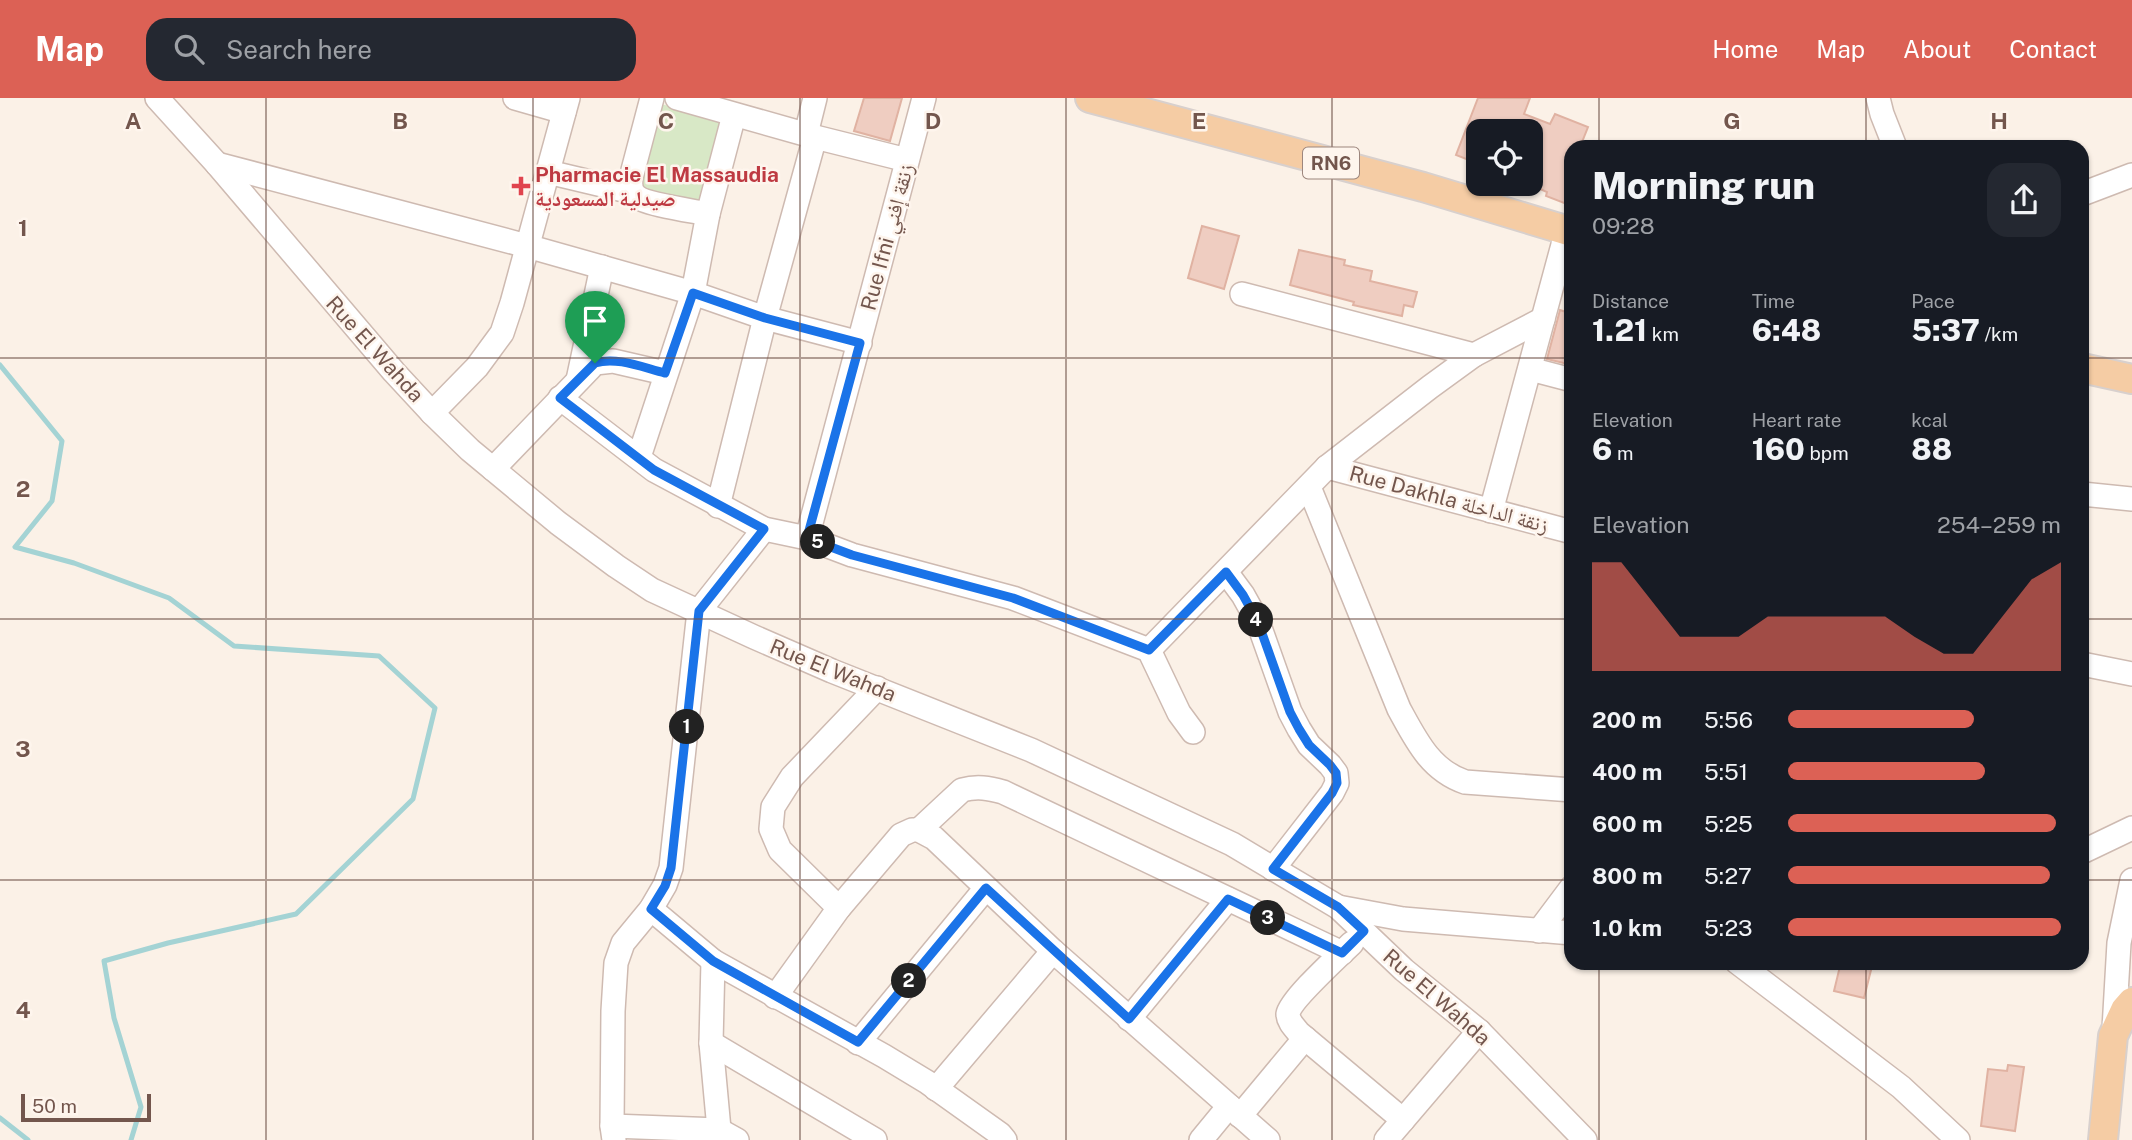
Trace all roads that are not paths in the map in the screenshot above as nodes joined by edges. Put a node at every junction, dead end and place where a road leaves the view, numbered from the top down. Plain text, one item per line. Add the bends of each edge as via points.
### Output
1 (157, 98) edge
2 (515, 98) edge
3 (652, 98) edge
4 (677, 98) edge
5 (816, 98) edge
6 (924, 98) edge
7 (1090, 98) edge
8 (1878, 98) edge
9 (566, 105) edge
10 (176, 107) edge
11 (734, 115) junction
12 (810, 136) junction
13 (1892, 140) edge
14 (907, 160) junction
15 (216, 164) junction
16 (548, 172) junction
17 (2132, 175) edge
18 (2089, 191) edge
19 (632, 192) junction
20 (708, 214) junction
21 (1564, 229) edge
22 (527, 246) junction
23 (1564, 249) edge
24 (603, 268) junction
25 (693, 293) junction
26 (1242, 294) dead end
27 (765, 318) junction
28 (1544, 319) junction
29 (860, 343) junction
30 (1474, 355) junction
31 (1530, 369) junction
32 (2089, 370) edge
33 (665, 373) junction
34 (1564, 378) edge
35 (2132, 379) edge
36 (578, 380) junction
37 (560, 398) junction
38 (432, 413) junction
39 (639, 457) junction
40 (1327, 467) junction
41 (493, 469) junction
42 (1309, 487) junction
43 (2089, 495) edge
44 (2132, 499) edge
45 (718, 506) junction
46 (1492, 511) junction
47 (764, 529) junction
48 (1564, 529) edge
49 (807, 538) junction
50 (1226, 572) junction
51 (699, 611) junction
52 (1149, 650) junction
53 (2089, 665) edge
54 (2132, 674) edge
55 (877, 688) junction
56 (1193, 732) dead end
57 (1564, 789) edge
58 (2132, 828) edge
59 (919, 830) junction
60 (2089, 849) edge
61 (1273, 869) junction
62 (2132, 880) edge
63 (986, 888) junction
64 (1564, 898) edge
65 (1228, 899) junction
66 (1338, 907) junction
67 (839, 908) junction
68 (651, 909) junction
69 (1364, 931) junction
70 (1539, 932) junction
71 (1564, 933) edge
72 (1053, 951) junction
73 (1342, 953) junction
74 (713, 961) junction
75 (1747, 970) edge
76 (775, 998) junction
77 (2132, 1002) edge
78 (1129, 1019) junction
79 (1479, 1031) junction
80 (1305, 1038) junction
81 (711, 1042) junction
82 (858, 1042) junction
83 (2119, 1046) edge
84 (936, 1089) junction
85 (1234, 1111) junction
86 (1404, 1120) junction
87 (613, 1133) edge
88 (726, 1137) edge
89 (1000, 1138) edge
90 (875, 1140) edge
91 (1201, 1140) edge
92 (1268, 1140) edge
93 (1386, 1140) edge
94 (1585, 1140) edge
95 (1958, 1140) edge
96 (2103, 1140) edge

1 - 10 street, Rue El Wahda
2 - 9 street
3 - 19 street via 630,183
4 - 11 street
5 - 12 street
6 - 14 street, Rue Ifni زنقة إفني
7 - 21 main road, RN6
8 - 13 street
9 - 16 street
10 - 15 street, Rue El Wahda
11 - 12 street
11 - 20 street
12 - 14 street
12 - 27 street
14 - 29 street, Rue Ifni زنقة إفني
15 - 22 street
15 - 38 street, Rue El Wahda
16 - 19 street
16 - 22 street
17 - 18 street
19 - 20 street via 642,200
20 - 25 street
22 - 24 street
22 - 38 street via 502,333 477,368
23 - 28 street
24 - 25 street
24 - 36 street
25 - 27 street
25 - 33 street
26 - 30 street
27 - 29 street
27 - 45 street
28 - 30 street
28 - 31 street
29 - 49 street, Rue Ifni زنقة إفني
30 - 40 street
31 - 34 street
31 - 46 street
32 - 35 main road
33 - 36 street via 603,360
33 - 39 street
36 - 37 street
37 - 39 street
37 - 41 street
38 - 41 street, Rue El Wahda
39 - 45 street
40 - 42 street
40 - 46 street, Rue Dakhla زنقة الداخلة
41 - 51 street, Rue El Wahda via 616,566 652,590
42 - 50 street
42 - 57 street via 1399,709 1437,768 1465,782
43 - 44 street
45 - 47 street
46 - 48 street, Rue Dakhla زنقة الداخلة
47 - 49 street
47 - 51 street
49 - 52 street via 852,555 1013,598
50 - 52 street
50 - 61 street via 1258,622 1299,729 1336,773 1332,793
51 - 55 street, Rue El Wahda
51 - 68 street via 671,868
52 - 56 street
53 - 54 street
55 - 61 street, Rue El Wahda via 1031,750 1232,844
55 - 67 street via 798,770 773,807 771,829 780,850
58 - 60 street
59 - 63 street via 934,838
59 - 65 street via 962,790 986,788
59 - 67 street via 901,835
61 - 66 street, Rue El Wahda
62 - 83 street via 2119,943
63 - 72 street
63 - 82 street
64 - 70 street
65 - 73 street
65 - 78 street
66 - 69 street, Rue El Wahda
66 - 70 street via 1404,919
67 - 76 street
68 - 74 street
68 - 87 street via 623,943 616,963
69 - 73 street
69 - 79 street, Rue El Wahda
70 - 71 street
72 - 78 street
72 - 84 street
73 - 80 street via 1289,1011 1290,1022
74 - 76 street
74 - 81 street
75 - 95 street via 1901,1087
76 - 82 street
77 - 83 main road via 2125,1010
78 - 85 street
79 - 86 street
79 - 94 street, Rue El Wahda
80 - 85 street
80 - 86 street
81 - 88 street
81 - 90 street
82 - 84 street
83 - 96 main road
84 - 89 street
85 - 91 street
85 - 92 street
86 - 93 street
87 - 88 street

